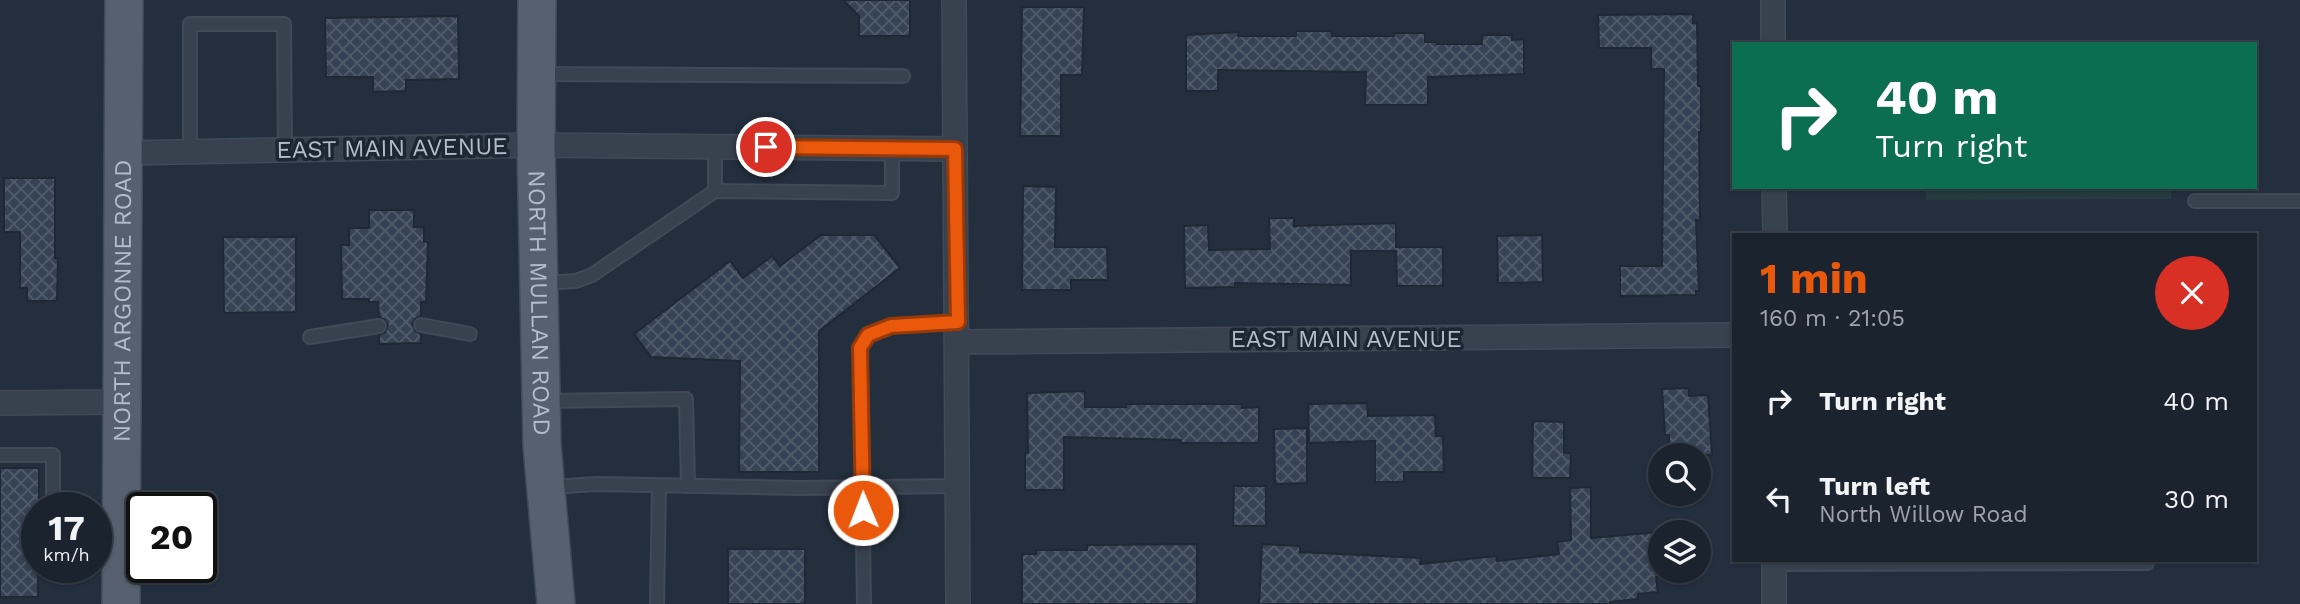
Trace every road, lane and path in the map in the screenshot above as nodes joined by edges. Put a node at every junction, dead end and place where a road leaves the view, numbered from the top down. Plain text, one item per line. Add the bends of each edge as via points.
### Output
1 (124, 0) edge
2 (537, 0) edge
3 (954, 0) edge
4 (1773, 0) edge
5 (1773, 42) edge
6 (537, 74) junction
7 (902, 76) dead end
8 (536, 145) junction
9 (715, 147) junction
10 (892, 148) junction
11 (955, 149) junction
12 (285, 150) junction
13 (190, 151) junction
14 (124, 153) junction
15 (1774, 189) edge
16 (715, 191) junction
17 (2195, 201) dead end
18 (2300, 201) edge
19 (1775, 233) edge
20 (539, 283) junction
21 (421, 325) dead end
22 (379, 326) dead end
23 (958, 332) junction
24 (470, 334) dead end
25 (1732, 335) edge
26 (310, 337) dead end
27 (541, 401) junction
28 (121, 402) junction
29 (0, 403) edge
30 (0, 455) edge
31 (659, 486) junction
32 (688, 486) junction
33 (862, 486) junction
34 (958, 486) junction
35 (546, 487) junction
36 (53, 492) edge
37 (1774, 562) edge
38 (2147, 563) dead end
39 (121, 604) edge
40 (556, 604) edge
41 (657, 604) edge
42 (864, 604) edge
43 (958, 604) edge
44 (1774, 604) edge

1 - 14 main road, NORTH ARGONNE ROAD
2 - 6 main road, NORTH MULLAN ROAD
3 - 11 street
4 - 5 street
6 - 7 lane
6 - 8 main road, NORTH MULLAN ROAD
8 - 9 street, EAST MAIN AVENUE
8 - 12 street, EAST MAIN AVENUE
8 - 20 main road, NORTH MULLAN ROAD
9 - 10 street, EAST MAIN AVENUE
9 - 16 lane
10 - 11 street, EAST MAIN AVENUE
10 - 16 lane via 892,192
11 - 23 street
12 - 13 street, EAST MAIN AVENUE
12 - 13 lane via 284,24 190,24
13 - 14 street, EAST MAIN AVENUE
14 - 28 main road, NORTH ARGONNE ROAD
15 - 19 street
16 - 20 lane via 592,275 576,281
17 - 18 lane
20 - 27 main road, NORTH MULLAN ROAD
21 - 24 lane
22 - 26 lane
23 - 25 street, EAST MAIN AVENUE
23 - 33 lane via 891,326 864,341 860,348
23 - 34 street
27 - 32 lane via 686,400
27 - 35 main road, NORTH MULLAN ROAD
28 - 29 street
28 - 39 main road, NORTH ARGONNE ROAD via 115,525
30 - 36 lane via 53,455
31 - 32 lane
31 - 35 lane
31 - 41 lane
32 - 33 lane
33 - 34 lane
33 - 42 lane
34 - 43 street
35 - 40 main road, NORTH MULLAN ROAD
37 - 38 lane
37 - 44 street

